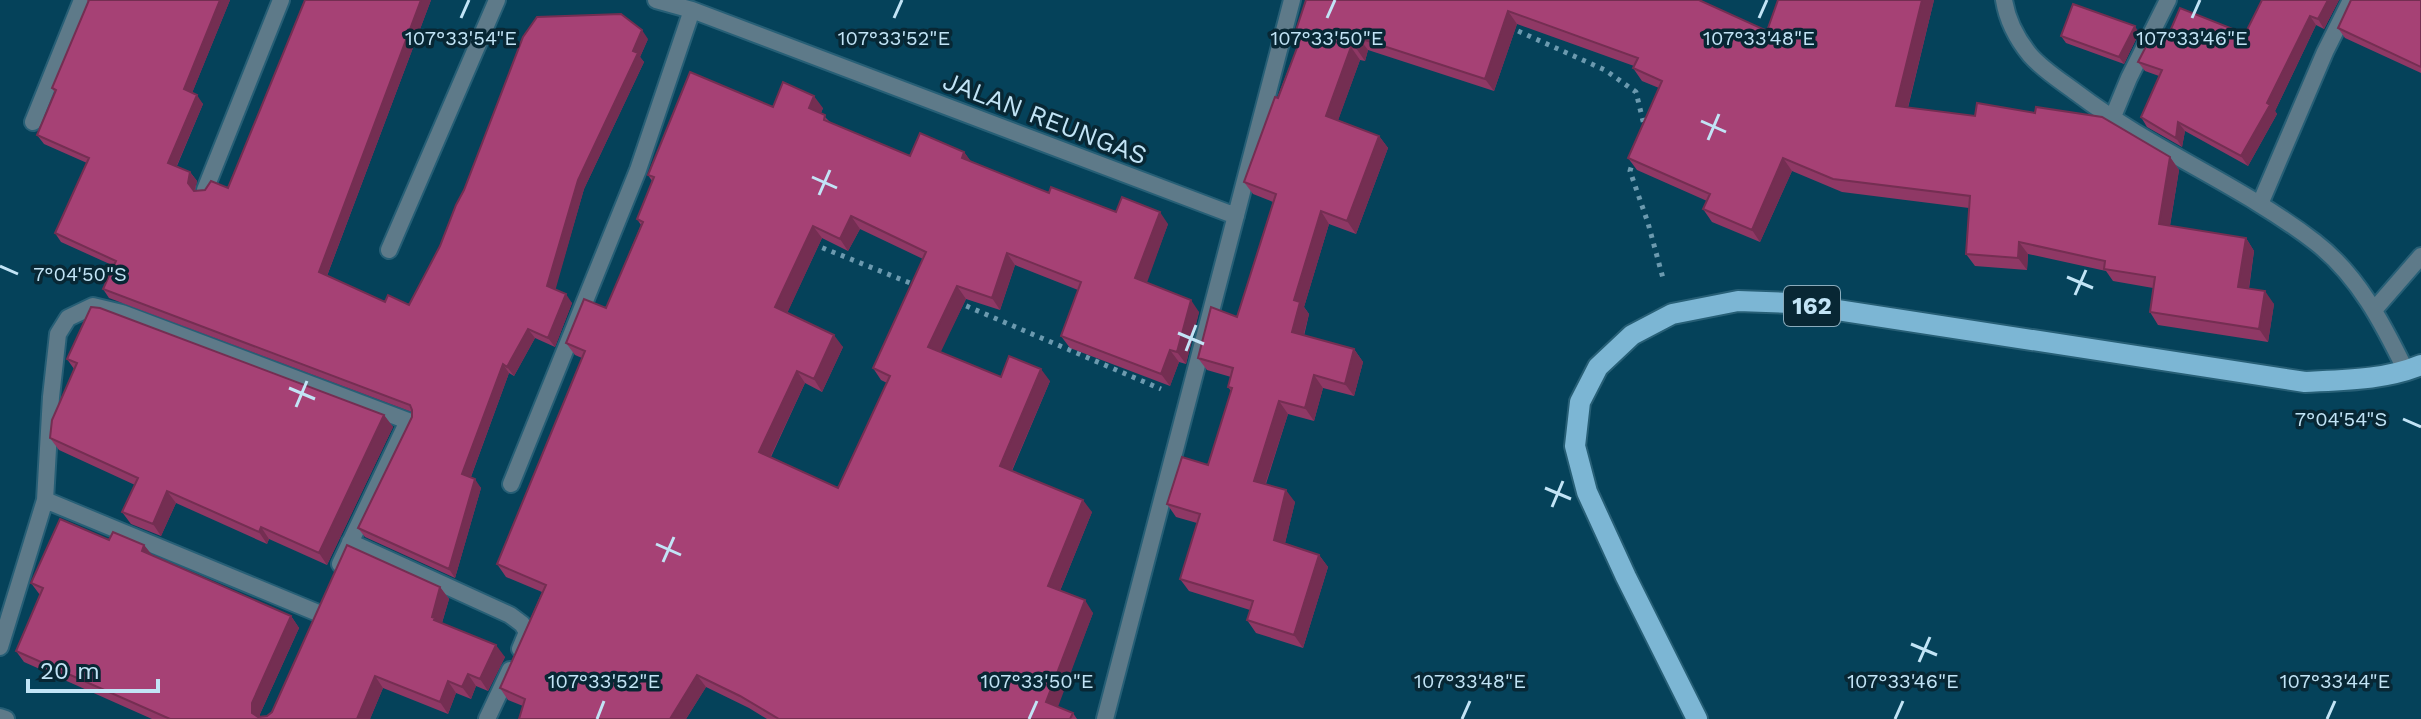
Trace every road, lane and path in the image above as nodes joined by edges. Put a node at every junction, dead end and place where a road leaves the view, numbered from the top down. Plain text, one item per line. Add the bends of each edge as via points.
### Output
1 (82, 0) edge
2 (281, 0) edge
3 (497, 0) edge
4 (656, 0) edge
5 (1292, 0) edge
6 (2004, 0) edge
7 (2168, 0) edge
8 (2351, 0) edge
9 (692, 10) junction
10 (1506, 26) edge
11 (2112, 119) junction
12 (33, 122) dead end
13 (1641, 135) edge
14 (1637, 147) edge
15 (205, 190) edge
16 (2260, 204) junction
17 (1236, 216) junction
18 (811, 243) edge
19 (389, 250) dead end
20 (2421, 256) edge
21 (928, 290) edge
22 (957, 302) edge
23 (2374, 310) junction
24 (1672, 314) junction
25 (2413, 368) edge
26 (1188, 401) junction
27 (511, 484) dead end
28 (45, 500) junction
29 (350, 542) junction
30 (0, 647) edge
31 (0, 717) edge
32 (6, 719) edge
33 (487, 719) edge
34 (1105, 719) edge
35 (1697, 719) edge

1 - 12 street
2 - 15 street
3 - 19 street
4 - 9 street, JALAN REUNGAS
5 - 17 street
6 - 11 street via 2006,14 2030,55
7 - 11 street
8 - 16 street
9 - 17 street, JALAN REUNGAS
9 - 27 street via 638,170
10 - 13 path via 1605,70 1636,92 1644,123
11 - 16 street
14 - 24 path via 1630,171
16 - 23 street via 2316,243 2346,271
17 - 26 street
18 - 21 path
20 - 23 street
22 - 26 path
23 - 25 street
24 - 25 main road, 162 via 1738,301 1792,303 2305,382 2352,380
24 - 35 main road, 162 via 1632,335 1598,367 1580,402 1575,446 1587,492
26 - 34 street
28 - 29 street via 321,606
28 - 29 street via 58,334 75,313 102,307 408,421
28 - 30 street
29 - 33 street via 522,624 525,640
31 - 32 street

